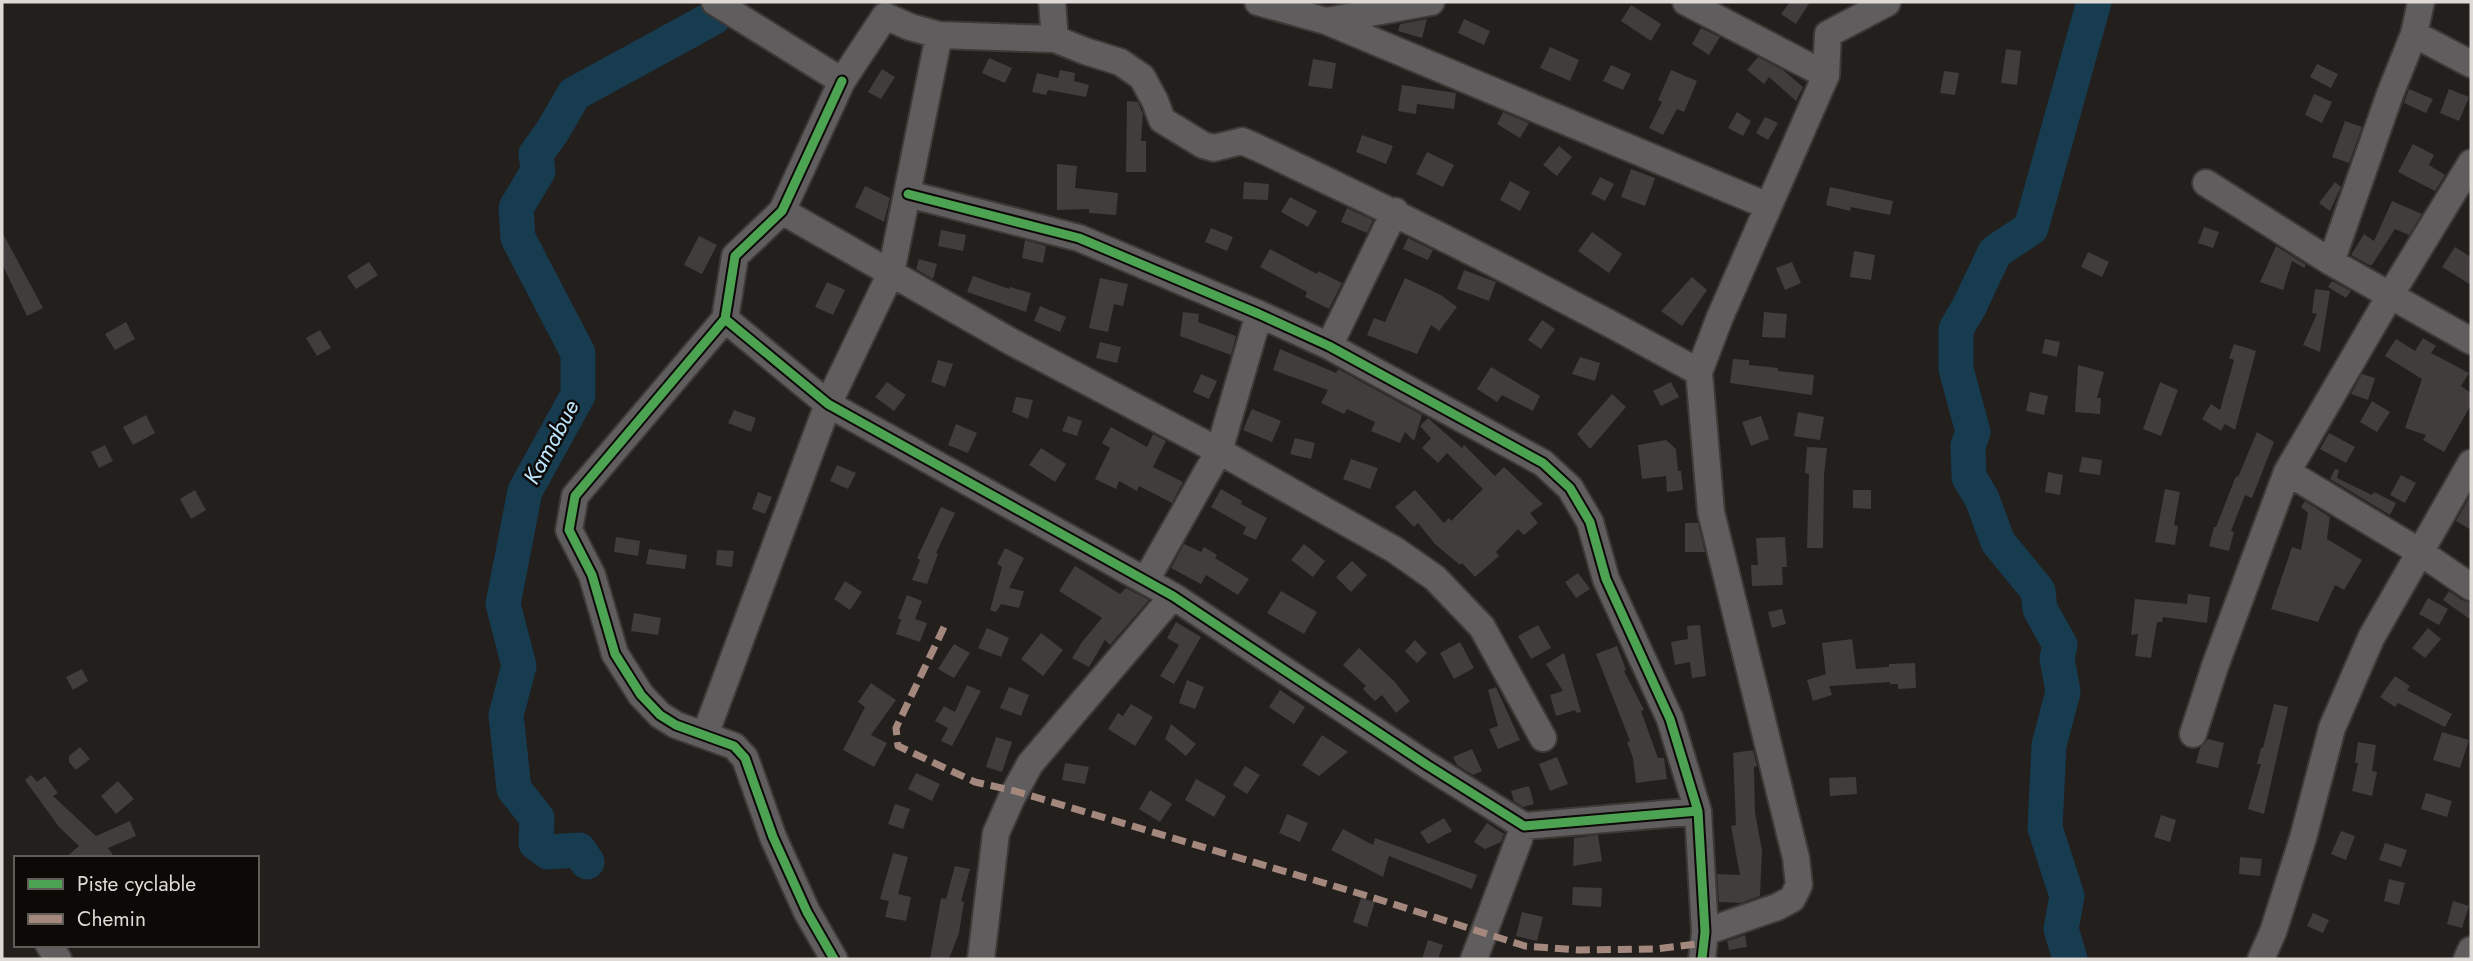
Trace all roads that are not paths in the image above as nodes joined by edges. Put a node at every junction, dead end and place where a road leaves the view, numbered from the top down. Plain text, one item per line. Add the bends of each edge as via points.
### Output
1 (715, 2) edge
2 (1052, 2) edge
3 (1258, 2) edge
4 (1432, 2) edge
5 (1686, 2) edge
6 (2421, 2) edge
7 (1887, 3) edge
8 (1326, 21) junction
9 (2414, 34) junction
10 (939, 35) junction
11 (1055, 39) junction
12 (2471, 64) edge
13 (1826, 75) junction
14 (842, 81) junction
15 (2471, 163) edge
16 (2206, 183) dead end
17 (908, 194) junction
18 (1768, 206) junction
19 (782, 211) junction
20 (1395, 211) junction
21 (2331, 262) junction
22 (891, 273) junction
23 (2391, 294) junction
24 (1259, 314) junction
25 (725, 318) junction
26 (2471, 341) edge
27 (1329, 346) junction
28 (1699, 372) junction
29 (828, 404) junction
30 (1219, 451) junction
31 (2471, 463) edge
32 (2287, 472) junction
33 (2420, 552) junction
34 (1146, 580) junction
35 (2471, 587) edge
36 (1173, 596) junction
37 (2193, 734) dead end
38 (705, 735) junction
39 (1543, 738) dead end
40 (1698, 811) junction
41 (1524, 826) junction
42 (1705, 932) junction
43 (2471, 950) edge
44 (834, 959) edge
45 (981, 959) edge
46 (1474, 959) edge
47 (1702, 959) edge
48 (2261, 959) edge
49 (2467, 959) edge

1 - 14 street
2 - 11 street
3 - 8 street
4 - 8 street
5 - 13 street
6 - 9 street
7 - 13 street via 1828,34
8 - 18 street
9 - 12 street
9 - 21 street
10 - 11 street
10 - 14 street via 885,16
10 - 17 street
11 - 20 street via 1120,62 1142,76 1162,120 1203,145 1214,148 1242,141
13 - 18 street
14 - 19 street
15 - 23 street
16 - 21 street
17 - 22 street
17 - 24 street via 1079,238
18 - 28 street
19 - 22 street
19 - 25 street via 735,256
20 - 27 street
20 - 28 street
21 - 23 street
22 - 29 street
22 - 30 street
23 - 26 street
23 - 32 street
24 - 27 street
24 - 30 street
25 - 29 street
25 - 38 street via 575,496 569,530 592,575 615,654 641,695 676,725
27 - 40 street via 1543,463 1570,488 1590,522 1606,579 1670,719
28 - 42 street via 1711,512 1799,885 1791,899 1777,907
29 - 34 street
29 - 38 street
30 - 34 street
30 - 39 street via 1395,550 1435,578 1482,627
31 - 33 street
32 - 33 street
32 - 37 street
33 - 35 street
33 - 48 street via 2371,638 2332,728 2303,838
34 - 36 street
36 - 41 street
36 - 45 street via 1030,764 1012,797 996,833
38 - 44 street via 734,746 745,758 772,837
40 - 41 street
40 - 42 street
41 - 46 street
42 - 47 street
43 - 49 street

